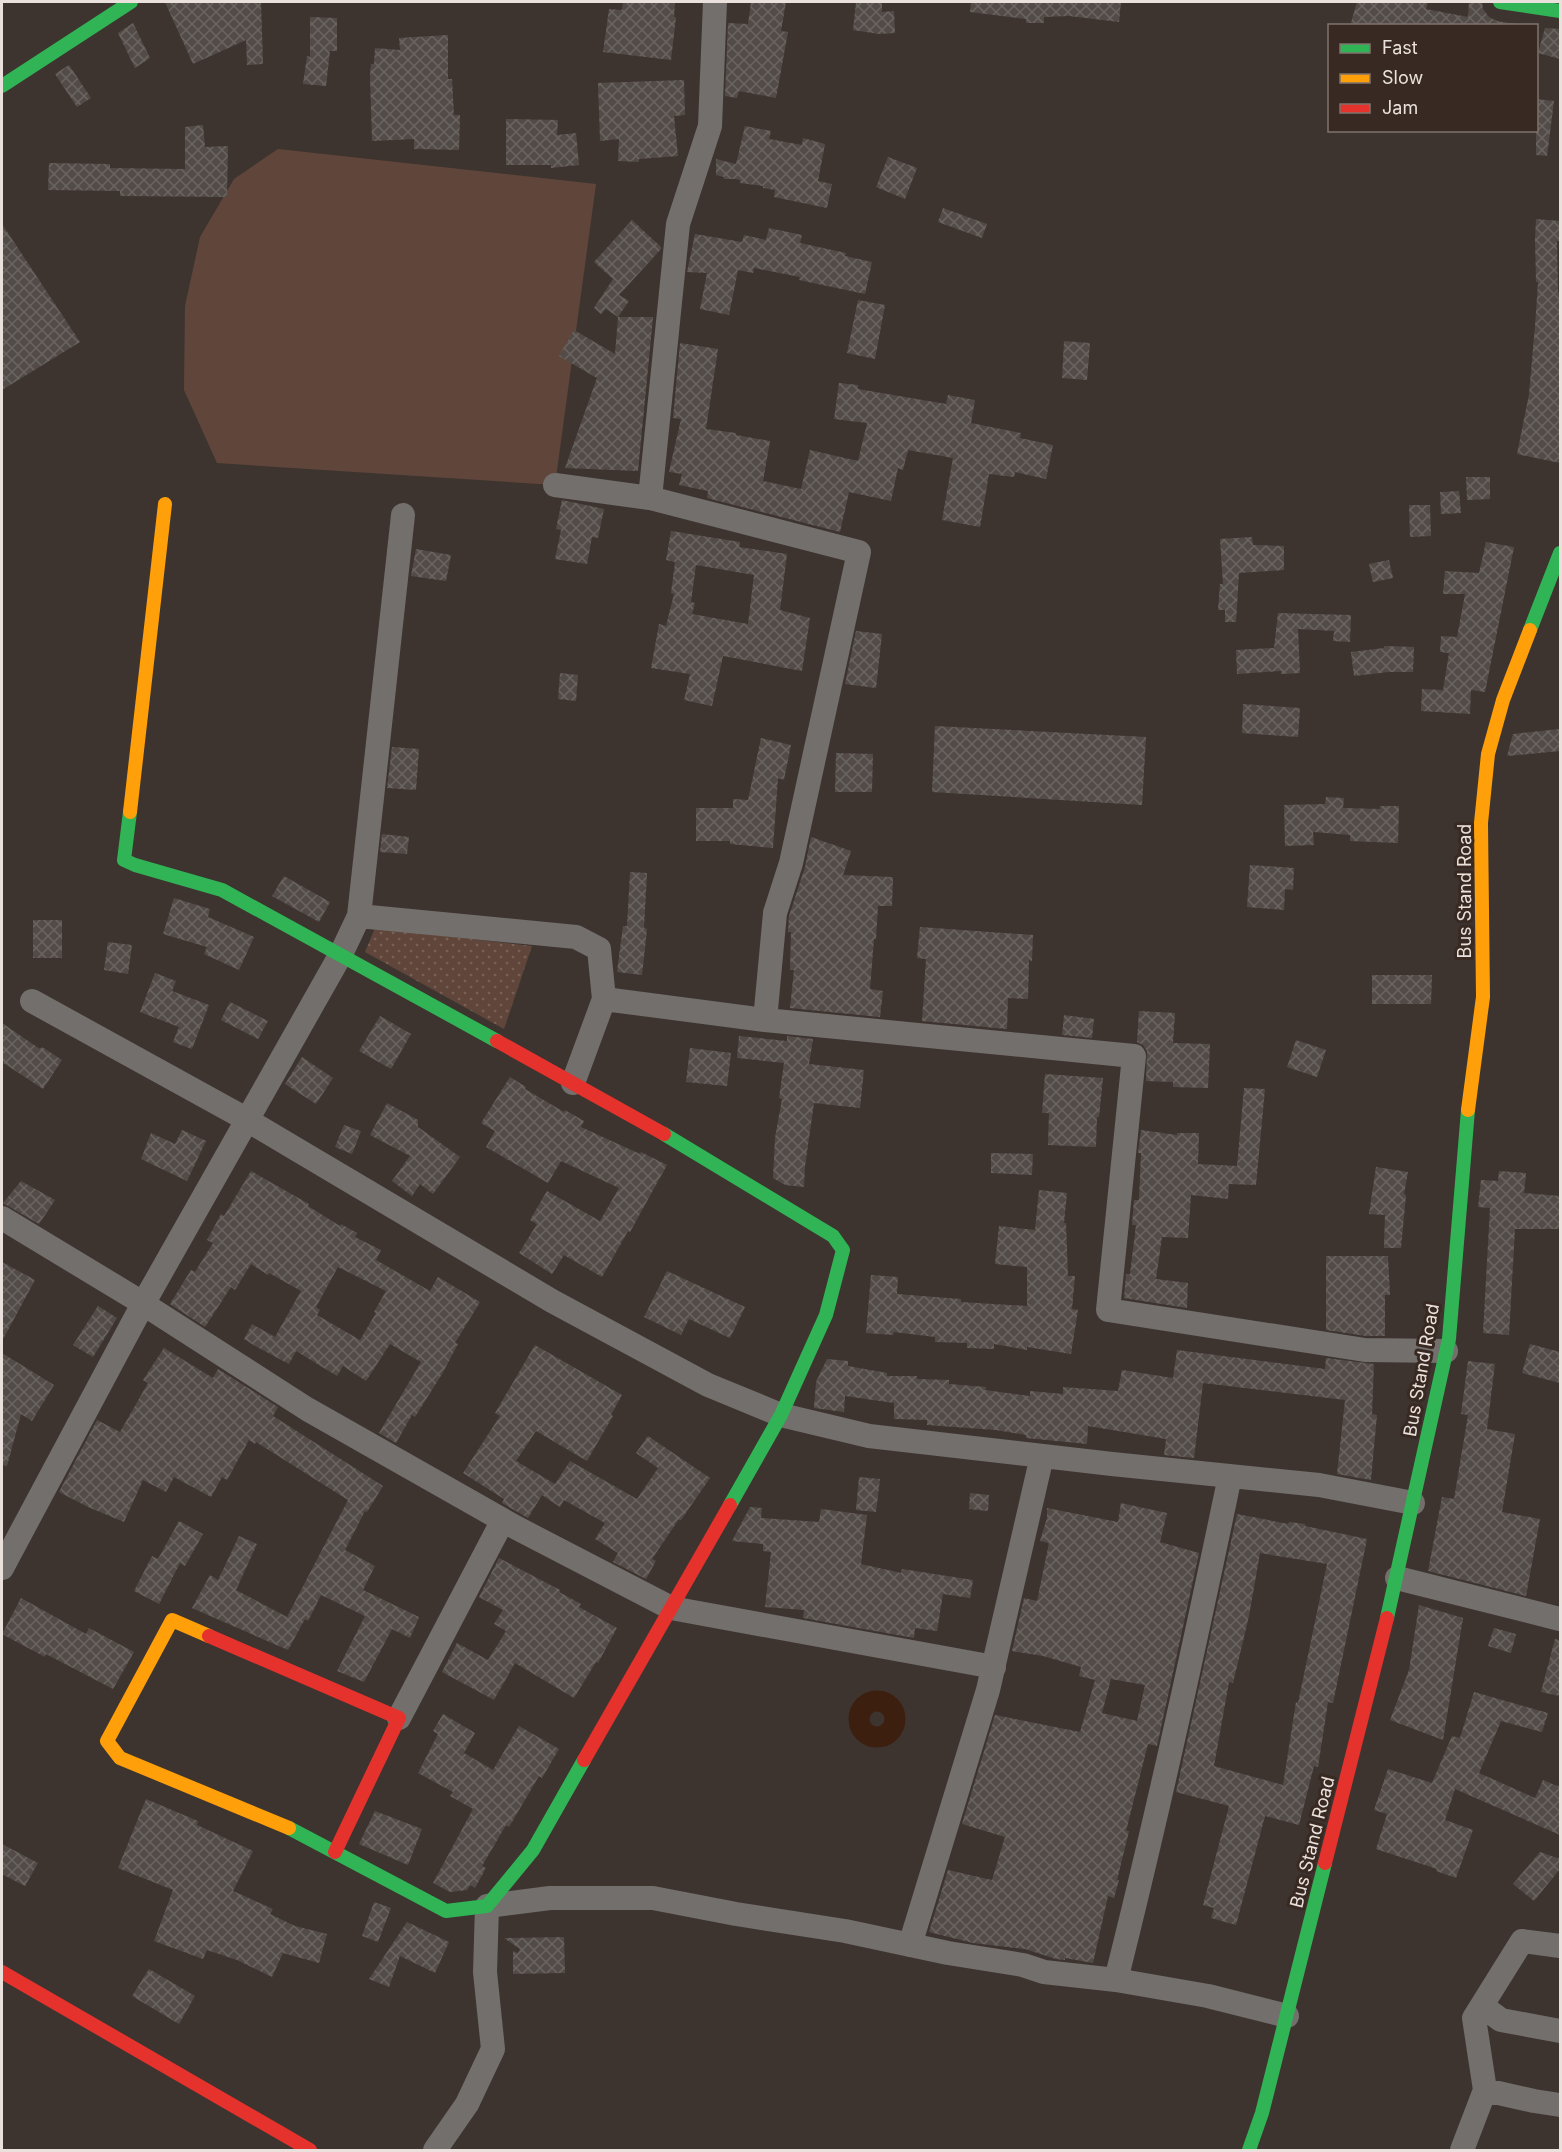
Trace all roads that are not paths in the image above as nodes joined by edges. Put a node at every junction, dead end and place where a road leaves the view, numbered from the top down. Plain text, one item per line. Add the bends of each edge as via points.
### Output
1 (131, 2) edge
2 (715, 2) edge
3 (1500, 2) edge
4 (1560, 12) edge
5 (2, 86) edge
6 (555, 485) dead end
7 (650, 498) junction
8 (165, 504) dead end
9 (403, 514) dead end
10 (1558, 564) edge
11 (359, 916) junction
12 (341, 954) junction
13 (604, 999) junction
14 (32, 1001) dead end
15 (765, 1020) junction
16 (573, 1083) junction
17 (247, 1120) junction
18 (2, 1218) edge
19 (143, 1304) junction
20 (1446, 1351) junction
21 (782, 1415) junction
22 (1042, 1456) junction
23 (1230, 1476) junction
24 (1413, 1503) junction
25 (503, 1520) junction
26 (2, 1568) edge
27 (1397, 1578) junction
28 (671, 1608) junction
29 (1560, 1619) edge
30 (994, 1666) junction
31 (399, 1718) junction
32 (335, 1852) junction
33 (487, 1906) junction
34 (910, 1945) junction
35 (1560, 1946) edge
36 (2, 1972) edge
37 (1116, 1980) junction
38 (1482, 2006) junction
39 (1287, 2016) junction
40 (1560, 2031) edge
41 (1485, 2090) junction
42 (1560, 2105) edge
43 (310, 2151) edge
44 (435, 2151) edge
45 (1249, 2151) edge
46 (1462, 2151) edge

1 - 5 street
2 - 7 street via 710,126 678,224
3 - 4 street
6 - 7 street
7 - 15 street via 859,552 790,863 775,913
8 - 12 street via 124,860 222,890
9 - 11 street
10 - 20 street, Bus Stand Road via 1503,700 1488,754 1481,823 1483,997 1467,1115
11 - 12 street
11 - 13 street via 576,937 599,949
12 - 16 street
12 - 17 street
13 - 15 street
13 - 16 street
14 - 17 street
15 - 20 street via 1134,1056 1108,1310 1365,1350
16 - 21 street via 833,1236 843,1250 826,1315
17 - 19 street
17 - 21 street via 552,1301 708,1385
18 - 19 street
19 - 25 street via 308,1409
19 - 26 street
20 - 24 street, Bus Stand Road
21 - 22 street via 869,1436
21 - 28 street
22 - 23 street
22 - 30 street
23 - 24 street via 1319,1485
23 - 37 street
24 - 27 street, Bus Stand Road
25 - 28 street
25 - 31 street
27 - 29 street
27 - 39 street, Bus Stand Road
28 - 30 street
28 - 33 street via 533,1850
30 - 34 street
31 - 32 street
31 - 32 street via 172,1620 107,1741 120,1758 279,1823
32 - 33 street via 446,1911
33 - 34 street via 550,1898 653,1898
33 - 44 street via 484,1972 493,2049 467,2104
34 - 37 street via 1044,1972
35 - 38 street via 1522,1941
36 - 43 street
37 - 39 street via 1208,1996
38 - 40 street via 1502,2020
38 - 41 street via 1474,2018
39 - 45 street, Bus Stand Road
41 - 42 street
41 - 46 street

